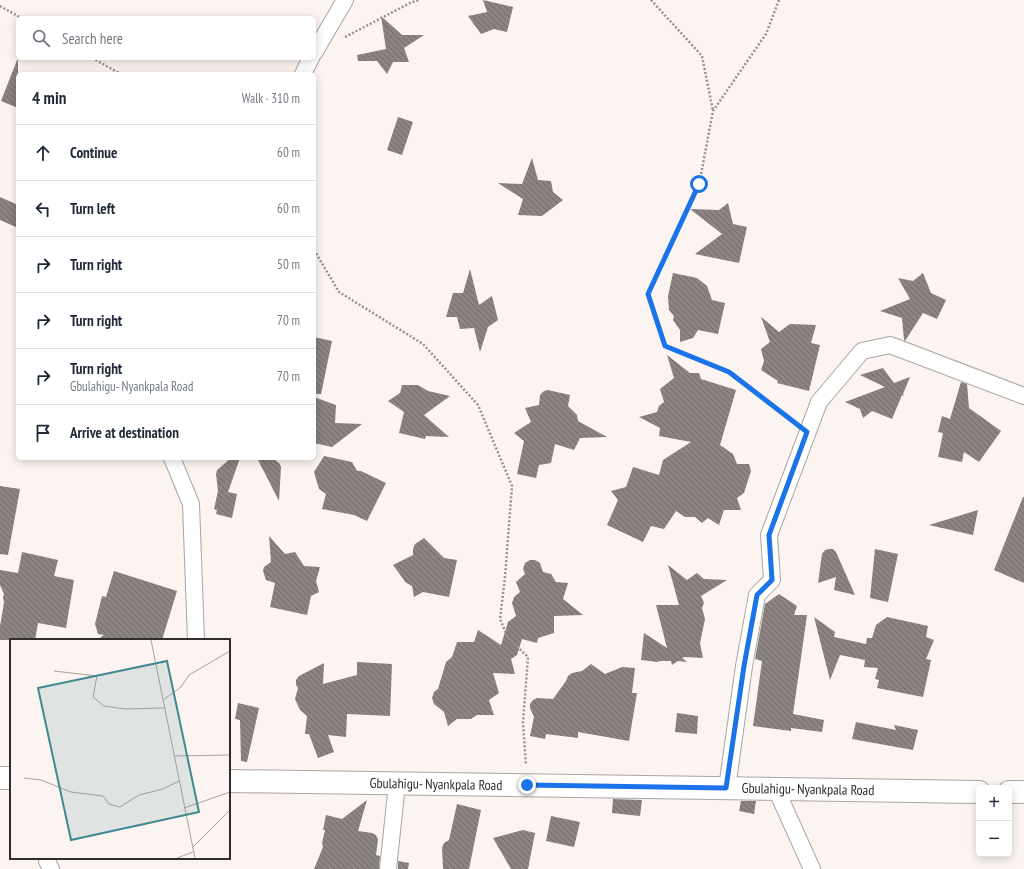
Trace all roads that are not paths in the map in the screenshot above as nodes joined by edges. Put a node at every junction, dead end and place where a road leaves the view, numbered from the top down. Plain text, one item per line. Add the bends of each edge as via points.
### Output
1 (345, 0) edge
2 (316, 50) edge
3 (310, 60) edge
4 (304, 72) edge
5 (1024, 396) edge
6 (173, 460) edge
7 (196, 639) edge
8 (230, 781) edge
9 (397, 784) junction
10 (726, 788) junction
11 (776, 789) junction
12 (976, 792) edge
13 (1012, 792) edge
14 (1024, 792) edge
15 (47, 859) edge
16 (51, 869) edge
17 (388, 869) edge
18 (812, 869) edge

1 - 2 street
3 - 4 street
5 - 10 street via 890,345 862,351 819,402 769,535 772,580 757,595
6 - 7 street via 191,504
8 - 9 street, Gbulahigu- Nyankpala Road
9 - 10 street, Gbulahigu- Nyankpala Road
9 - 17 street
10 - 11 street, Gbulahigu- Nyankpala Road
11 - 12 street, Gbulahigu- Nyankpala Road
11 - 18 street
13 - 14 street
15 - 16 street

